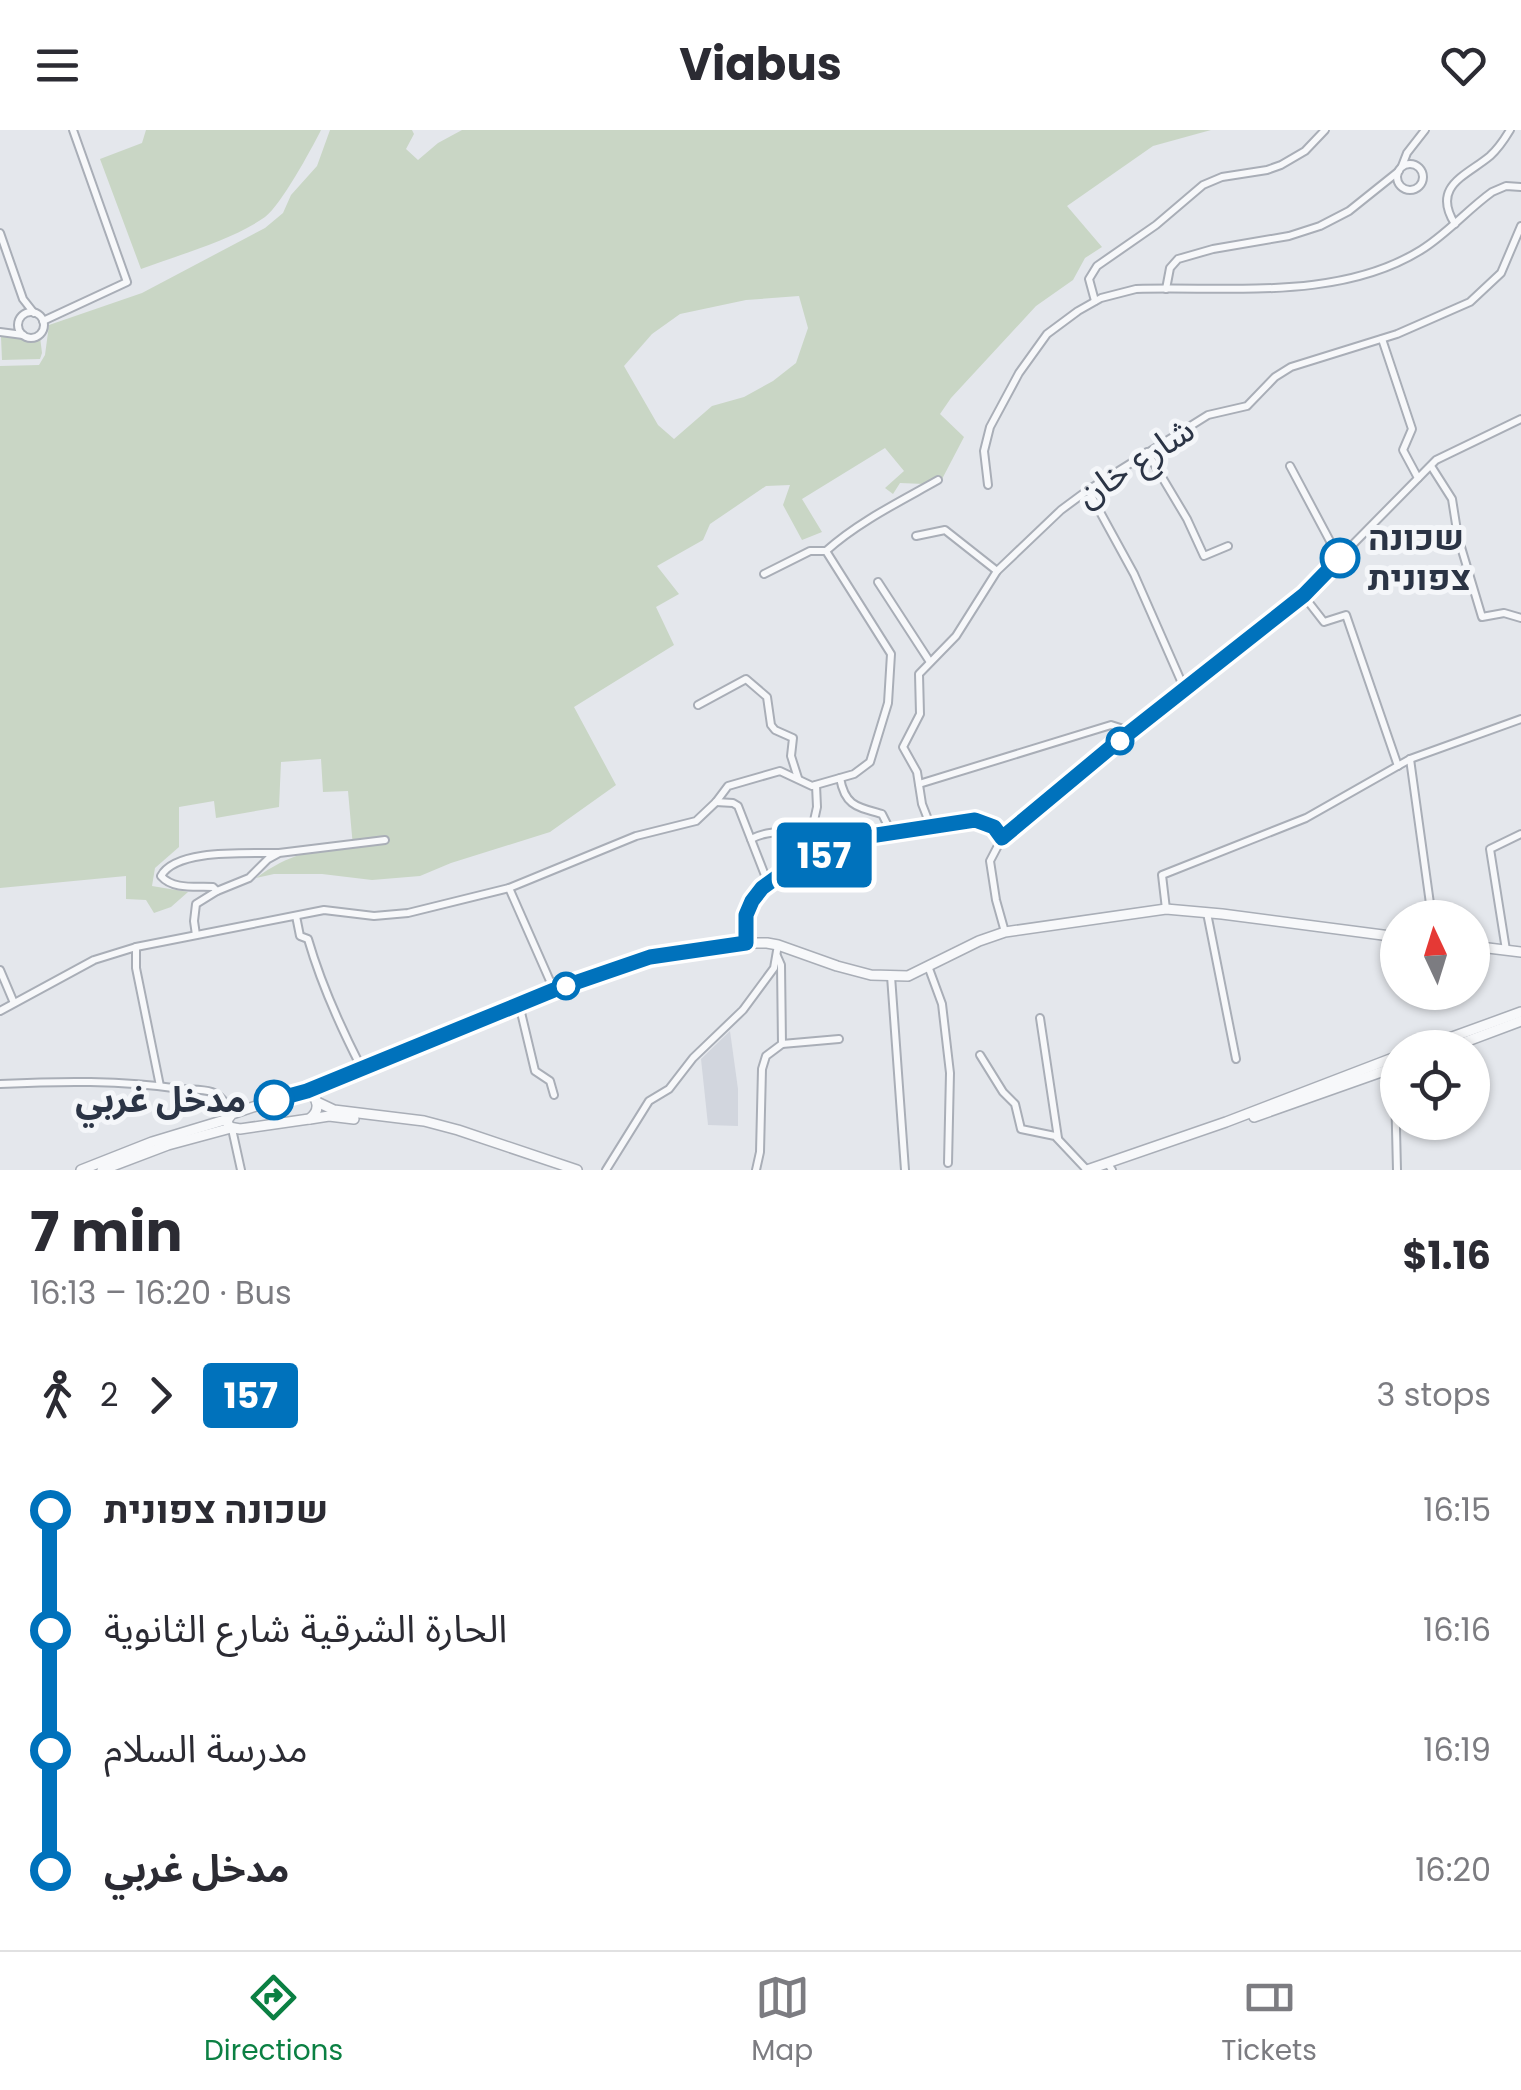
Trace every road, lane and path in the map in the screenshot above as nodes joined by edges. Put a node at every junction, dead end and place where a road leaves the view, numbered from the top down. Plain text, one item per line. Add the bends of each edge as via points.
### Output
1 (73, 130) edge
2 (1325, 130) edge
3 (1425, 130) edge
4 (1510, 130) edge
5 (1416, 142) junction
6 (1419, 168) junction
7 (1400, 169) junction
8 (1400, 185) junction
9 (1521, 186) edge
10 (1380, 187) junction
11 (1455, 224) junction
12 (1521, 226) edge
13 (0, 233) edge
14 (12, 268) junction
15 (0, 270) edge
16 (1166, 288) junction
17 (22, 299) junction
18 (1094, 301) junction
19 (34, 313) junction
20 (20, 318) junction
21 (43, 322) junction
22 (1, 332) edge
23 (23, 335) junction
24 (1382, 339) junction
25 (1520, 420) edge
26 (1147, 452) junction
27 (1290, 466) dead end
28 (1430, 466) junction
29 (1418, 478) junction
30 (938, 480) dead end
31 (988, 485) dead end
32 (1088, 490) junction
33 (916, 536) dead end
34 (1228, 546) dead end
35 (826, 551) junction
36 (1340, 558) junction
37 (997, 571) junction
38 (764, 574) dead end
39 (878, 582) dead end
40 (1304, 595) junction
41 (1521, 618) edge
42 (930, 662) junction
43 (1185, 690) junction
44 (698, 705) dead end
45 (1521, 719) edge
46 (1133, 732) junction
47 (1410, 760) junction
48 (1398, 766) junction
49 (840, 778) junction
50 (798, 779) junction
51 (816, 784) junction
52 (918, 784) junction
53 (716, 802) junction
54 (931, 827) junction
55 (891, 832) junction
56 (1521, 834) edge
57 (1002, 838) junction
58 (752, 839) junction
59 (385, 840) dead end
60 (279, 852) junction
61 (768, 883) junction
62 (509, 888) junction
63 (216, 891) junction
64 (1429, 900) edge
65 (1166, 909) junction
66 (1208, 913) junction
67 (296, 915) junction
68 (1005, 932) junction
69 (196, 935) junction
70 (1380, 935) edge
71 (746, 943) junction
72 (136, 946) junction
73 (1490, 948) edge
74 (777, 950) junction
75 (1506, 950) junction
76 (1521, 952) edge
77 (928, 966) junction
78 (0, 970) edge
79 (891, 976) junction
80 (554, 990) junction
81 (14, 1003) junction
82 (519, 1004) junction
83 (0, 1011) edge
84 (1521, 1012) edge
85 (1040, 1018) dead end
86 (1521, 1021) edge
87 (1472, 1030) edge
88 (1490, 1033) edge
89 (839, 1039) dead end
90 (782, 1044) junction
91 (980, 1055) dead end
92 (1236, 1059) dead end
93 (1380, 1063) edge
94 (362, 1067) junction
95 (1380, 1073) edge
96 (0, 1084) edge
97 (160, 1086) junction
98 (307, 1091) junction
99 (554, 1095) dead end
100 (317, 1102) junction
101 (310, 1119) junction
102 (231, 1121) junction
103 (470, 1135) junction
104 (1058, 1139) junction
105 (1397, 1140) edge
106 (948, 1162) dead end
107 (1108, 1169) edge
108 (81, 1170) edge
109 (102, 1170) edge
110 (241, 1170) edge
111 (577, 1170) edge
112 (606, 1170) edge
113 (756, 1170) edge
114 (905, 1170) edge
115 (1087, 1170) edge
116 (1398, 1170) edge

1 - 21 street via 127,282
2 - 18 street via 1305,151 1267,170 1202,185 1097,266 1089,279
3 - 5 street
4 - 11 street via 1451,186 1448,206
5 - 6 street
5 - 7 street
6 - 7 street
6 - 8 street via 1420,186
7 - 8 street
7 - 10 street
8 - 10 street
9 - 11 street via 1492,192
10 - 16 street via 1320,226 1178,259
11 - 16 street via 1410,256 1359,278
12 - 24 street, شارع خان via 1500,273 1470,302
13 - 14 street
14 - 15 street
14 - 17 street
16 - 18 street via 1126,290
17 - 19 street
17 - 20 street
18 - 31 street via 1047,334 1019,373 990,427 984,451
19 - 20 street
19 - 21 street
20 - 22 street
20 - 23 street
21 - 23 street via 37,336
22 - 23 street
24 - 26 street, شارع خان via 1291,367 1247,406 1208,415
24 - 29 street via 1412,429 1403,450
25 - 28 street
26 - 32 street, شارع خان
26 - 34 street via 1204,556
27 - 36 street
28 - 29 street
28 - 41 street via 1452,498 1482,617
29 - 36 street
30 - 35 street
32 - 37 street, شارع خان
32 - 43 street
33 - 37 street via 945,530
35 - 38 street via 810,551
35 - 49 street via 891,654 888,704 870,762
36 - 40 street
37 - 42 street, شارع خان via 956,636
39 - 42 street
40 - 43 street
40 - 48 street via 1324,622 1346,615
42 - 52 street, شارع خان via 918,674 920,714 903,748
43 - 46 street
44 - 50 street via 746,679 766,697 775,730 793,738
45 - 47 street
46 - 52 street via 1111,725
46 - 57 street
47 - 48 street
47 - 64 street
48 - 65 street via 1306,818 1162,875
49 - 51 street
49 - 55 street via 843,794 882,814
50 - 51 street
50 - 53 street via 780,770 728,786
51 - 58 street via 813,826
52 - 54 street, شارع خان
53 - 58 street via 738,806
53 - 62 street via 696,821 636,836
54 - 55 street
54 - 57 street via 975,820
55 - 61 street
56 - 75 street via 1490,849
57 - 68 street via 990,860
58 - 61 street
59 - 60 street
60 - 63 street via 249,878
60 - 63 street via 197,856 163,870 164,881
61 - 71 street via 746,915
62 - 67 street via 408,913
62 - 80 street
63 - 69 street via 196,904
65 - 66 street
65 - 68 street
66 - 70 street
66 - 92 street
67 - 69 street
67 - 94 street
68 - 77 street
69 - 72 street
71 - 74 street
71 - 80 street via 650,957
72 - 81 street via 94,960
72 - 97 street
73 - 75 street
74 - 79 street
74 - 90 street
74 - 112 street via 774,968 744,1010 669,1088 649,1100
75 - 76 street
77 - 79 street
77 - 106 street via 942,1004 950,1072
78 - 81 street
79 - 114 street
80 - 82 street
81 - 83 street
82 - 94 street
82 - 99 street via 536,1071 550,1081
84 - 87 street
85 - 104 street
86 - 88 street
89 - 90 street
90 - 113 street via 762,1069
91 - 104 street via 1016,1104 1022,1129
93 - 115 street
94 - 98 street
95 - 107 street
96 - 97 street
97 - 102 street via 220,1096
98 - 100 street
98 - 102 street
100 - 101 street
100 - 103 street
101 - 102 street
101 - 103 street
102 - 108 street
102 - 109 street
102 - 110 street
103 - 111 street
104 - 115 street
105 - 116 street

